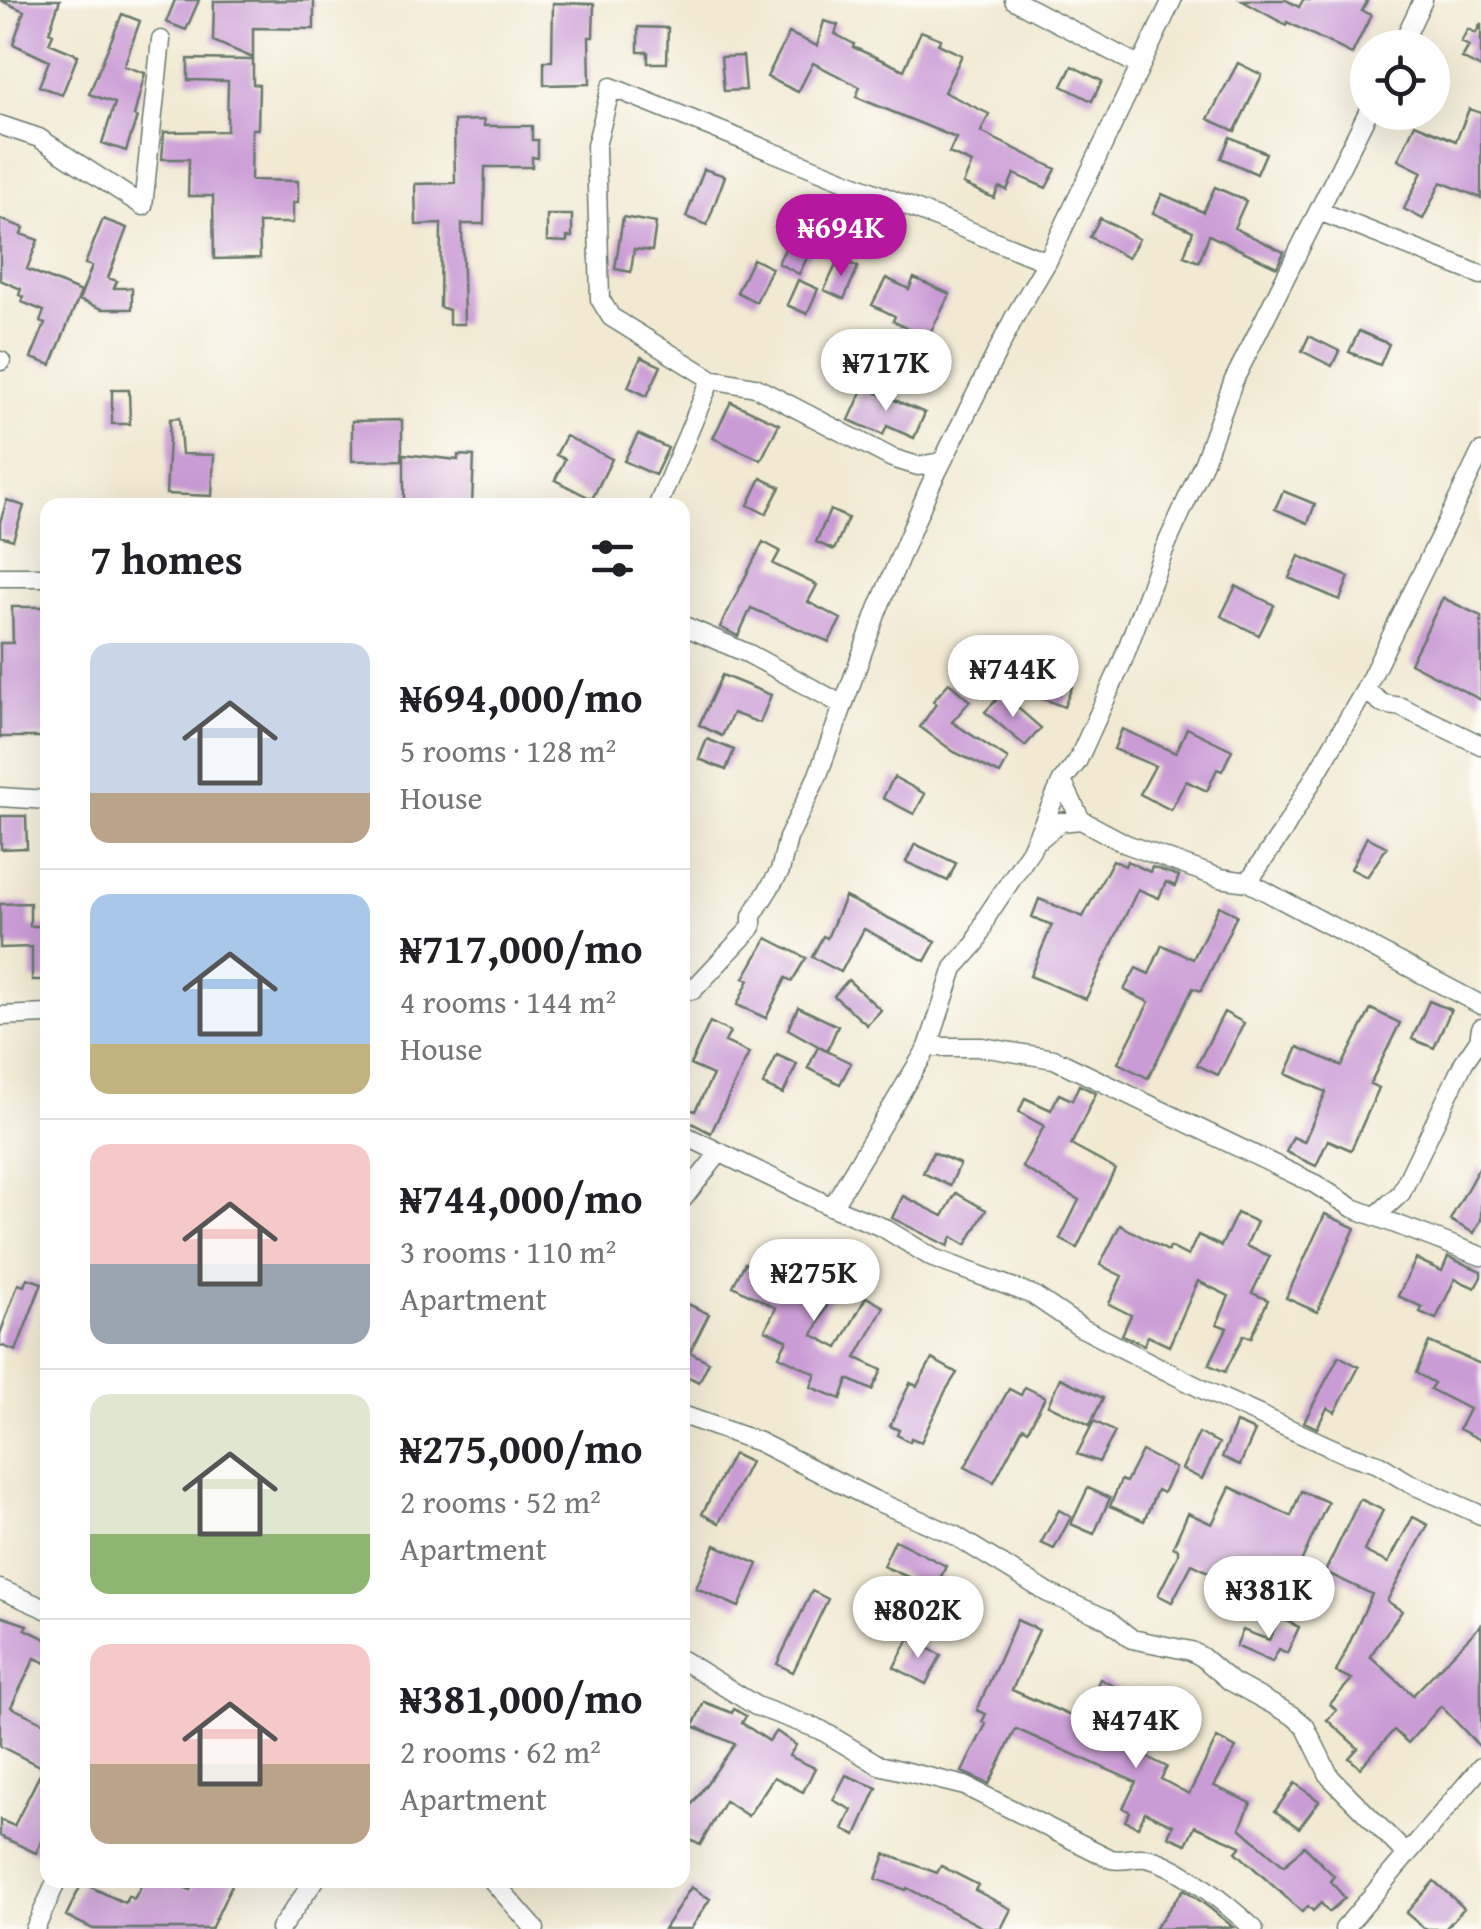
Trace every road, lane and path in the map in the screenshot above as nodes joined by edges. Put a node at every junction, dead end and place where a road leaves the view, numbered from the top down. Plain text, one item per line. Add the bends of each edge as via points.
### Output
1 (1014, 0) edge
2 (1172, 0) edge
3 (1423, 0) edge
4 (1409, 30) edge
5 (160, 40) dead end
6 (1140, 66) junction
7 (0, 125) edge
8 (1359, 130) edge
9 (1319, 211) junction
10 (1047, 262) junction
11 (1481, 275) edge
12 (711, 379) junction
13 (1481, 452) edge
14 (941, 462) junction
15 (918, 466) junction
16 (1477, 477) edge
17 (929, 488) junction
18 (661, 498) edge
19 (0, 577) edge
20 (40, 577) edge
21 (690, 629) edge
22 (1365, 690) junction
23 (843, 705) junction
24 (1481, 746) edge
25 (1062, 781) junction
26 (0, 797) edge
27 (40, 800) edge
28 (1082, 820) junction
29 (1030, 850) junction
30 (1248, 882) junction
31 (690, 988) edge
32 (1481, 1004) edge
33 (40, 1014) edge
34 (0, 1016) edge
35 (1480, 1036) edge
36 (928, 1047) junction
37 (690, 1138) edge
38 (720, 1152) junction
39 (690, 1190) edge
40 (832, 1207) junction
41 (1376, 1216) junction
42 (1481, 1256) edge
43 (690, 1418) edge
44 (1481, 1515) edge
45 (0, 1589) edge
46 (40, 1606) edge
47 (690, 1665) edge
48 (1481, 1766) edge
49 (1407, 1854) junction
50 (53, 1888) edge
51 (309, 1888) edge
52 (499, 1888) edge
53 (34, 1929) edge
54 (280, 1929) edge
55 (534, 1929) edge
56 (1254, 1929) edge
57 (1344, 1929) edge

1 - 6 street
2 - 6 street
3 - 4 street
5 - 7 street via 144,206 39,138
6 - 10 street
8 - 9 street
9 - 11 street
9 - 25 street via 1233,382 1121,665
10 - 12 street via 611,87 596,146 600,299 611,317
10 - 14 street
12 - 15 street via 755,388
12 - 18 street
13 - 16 street
14 - 15 street
14 - 17 street
15 - 17 street
16 - 22 street
17 - 23 street
19 - 20 street
21 - 23 street
22 - 24 street
22 - 30 street
23 - 31 street via 752,927
25 - 28 street
25 - 29 street
26 - 27 street
28 - 29 street via 1060,822
28 - 30 street via 1126,844
29 - 36 street via 954,968
30 - 32 street
33 - 34 street
35 - 41 street via 1402,1194
36 - 40 street
36 - 41 street via 1054,1058
37 - 38 street
38 - 39 street
38 - 40 street
40 - 44 street via 933,1258 1033,1295 1148,1362
41 - 42 street
43 - 49 street via 759,1442 954,1534 1132,1639 1202,1657 1306,1726 1330,1777
45 - 46 street
47 - 56 street via 756,1706 821,1730 879,1766 965,1786 1111,1858 1161,1862 1228,1904
48 - 49 street
49 - 57 street
50 - 53 street
51 - 54 street
52 - 55 street

